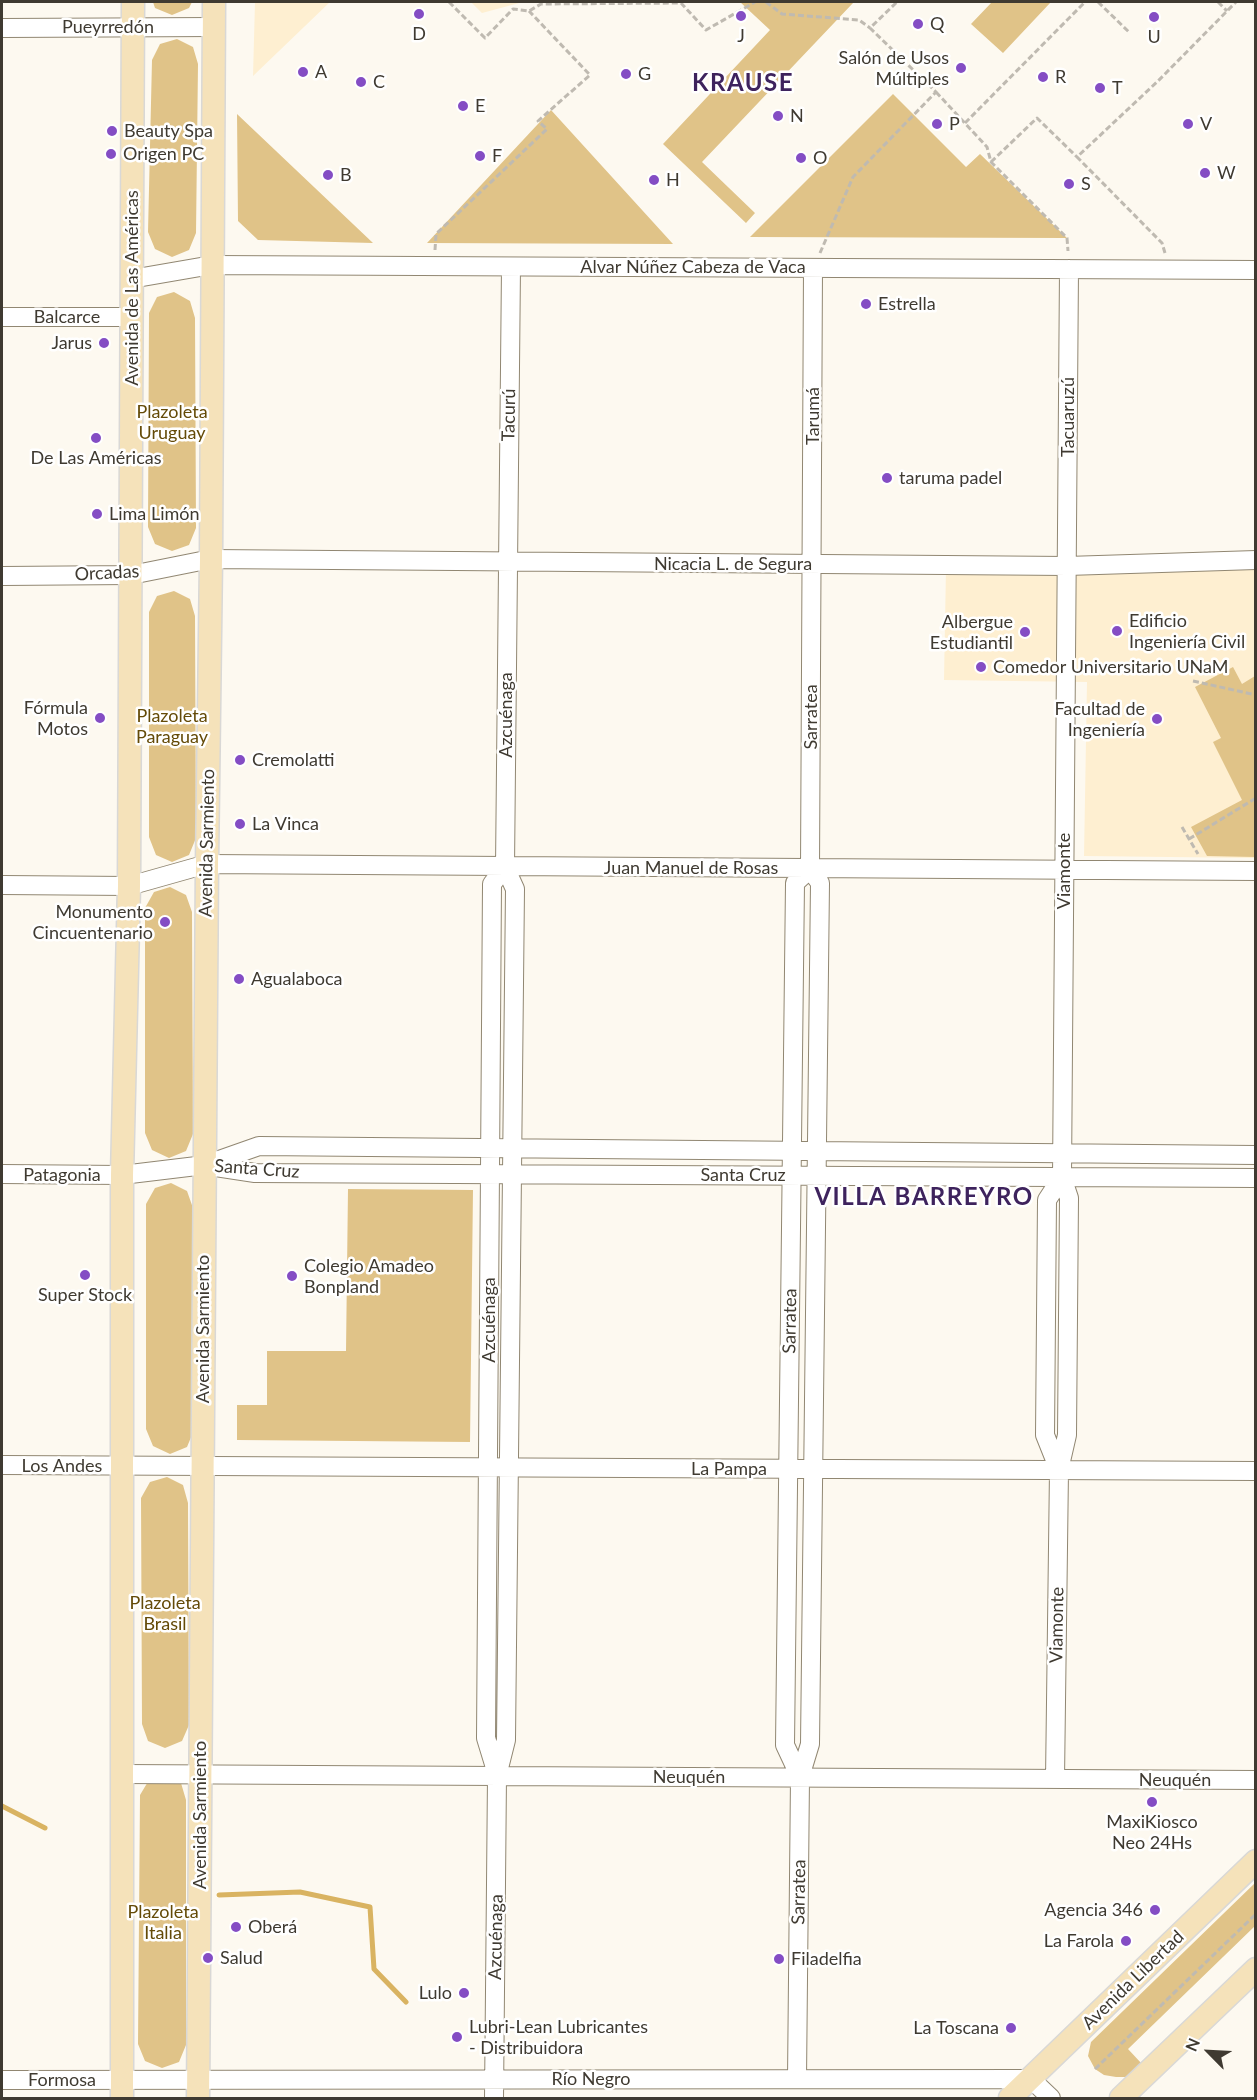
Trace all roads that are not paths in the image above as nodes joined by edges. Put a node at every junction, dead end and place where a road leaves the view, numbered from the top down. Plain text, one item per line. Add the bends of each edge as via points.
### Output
1 (133, 2) edge
2 (214, 2) edge
3 (133, 27) junction
4 (214, 27) junction
5 (2, 28) edge
6 (212, 266) junction
7 (511, 267) junction
8 (813, 268) junction
9 (1069, 269) junction
10 (1256, 270) edge
11 (131, 279) junction
12 (2, 317) edge
13 (132, 317) junction
14 (211, 559) junction
15 (1256, 560) edge
16 (507, 563) junction
17 (813, 564) junction
18 (1067, 566) junction
19 (131, 575) junction
20 (2, 576) edge
21 (207, 864) junction
22 (505, 867) junction
23 (810, 869) junction
24 (1064, 870) junction
25 (1256, 871) edge
26 (2, 885) edge
27 (129, 886) junction
28 (490, 1148) junction
29 (512, 1149) junction
30 (792, 1151) junction
31 (817, 1151) junction
32 (1062, 1153) junction
33 (1256, 1155) edge
34 (205, 1165) junction
35 (2, 1174) edge
36 (490, 1174) junction
37 (512, 1174) junction
38 (122, 1175) junction
39 (816, 1175) junction
40 (791, 1176) junction
41 (1062, 1177) junction
42 (1256, 1178) edge
43 (2, 1465) edge
44 (122, 1466) junction
45 (202, 1467) junction
46 (488, 1467) junction
47 (509, 1468) junction
48 (788, 1469) junction
49 (813, 1469) junction
50 (1059, 1470) junction
51 (1256, 1471) edge
52 (122, 1774) junction
53 (200, 1776) junction
54 (497, 1776) junction
55 (800, 1777) junction
56 (1055, 1779) junction
57 (1256, 1780) edge
58 (1256, 1861) edge
59 (1256, 1969) edge
60 (495, 2079) junction
61 (797, 2079) junction
62 (1031, 2079) junction
63 (2, 2080) edge
64 (122, 2089) edge
65 (198, 2089) edge
66 (494, 2098) edge
67 (1010, 2098) edge
68 (1051, 2098) edge
69 (1121, 2098) edge

1 - 3 main road, Avenida de Las Américas
2 - 4 main road
3 - 4 street, Pueyrredón
3 - 5 street, Pueyrredón
3 - 11 main road, Avenida de Las Américas
4 - 6 main road
6 - 7 street, Alvar Núñez Cabeza de Vaca
6 - 11 street, Alvar Núñez Cabeza de Vaca
6 - 14 main road
7 - 8 street, Alvar Núñez Cabeza de Vaca
7 - 16 street, Tacurú
8 - 9 street, Alvar Núñez Cabeza de Vaca
8 - 17 street, Tarumá
9 - 10 street, Alvar Núñez Cabeza de Vaca
9 - 18 street, Tacuaruzú
11 - 13 main road, Avenida de Las Américas
12 - 13 street, Balcarce
13 - 19 main road, Avenida de Las Américas
14 - 16 street, Nicacia L. de Segura
14 - 19 street, Orcadas
14 - 21 main road, Avenida Sarmiento
15 - 18 street, Nicacia L. de Segura
16 - 17 street, Nicacia L. de Segura
16 - 22 street, Azcuénaga
17 - 18 street, Nicacia L. de Segura
17 - 23 street, Sarratea
18 - 24 street, Viamonte
19 - 20 street, Orcadas
19 - 27 main road
21 - 22 street, Juan Manuel de Rosas
21 - 27 street, Juan Manuel de Rosas
21 - 34 main road, Avenida Sarmiento
22 - 23 street, Juan Manuel de Rosas
22 - 28 street, Azcuénaga via 492,884
22 - 29 street, Azcuénaga via 515,889
23 - 24 street, Juan Manuel de Rosas
23 - 30 street, Sarratea via 795,883
23 - 31 street, Sarratea via 820,883
24 - 25 street, Juan Manuel de Rosas
24 - 32 street, Viamonte
26 - 27 street, Juan Manuel de Rosas
27 - 38 main road
28 - 29 street, Santa Cruz
28 - 34 street, Santa Cruz via 259,1146
28 - 36 street, Azcuénaga
29 - 30 street, Santa Cruz
29 - 37 street, Azcuénaga
30 - 31 street, Santa Cruz
30 - 40 street, Sarratea
31 - 32 street, Santa Cruz
31 - 39 street, Sarratea
32 - 33 street, Santa Cruz
32 - 41 street, Viamonte
34 - 36 street, Santa Cruz via 255,1173
34 - 38 street, Patagonia
34 - 45 main road, Avenida Sarmiento
35 - 38 street, Patagonia
36 - 37 street, Santa Cruz
36 - 46 street, Azcuénaga
37 - 40 street, Santa Cruz
37 - 47 street, Azcuénaga
38 - 44 main road
39 - 40 street, Santa Cruz
39 - 41 street, Santa Cruz
39 - 49 street, Sarratea
40 - 48 street, Sarratea
41 - 42 street, Santa Cruz
41 - 50 street, Viamonte via 1069,1197 1067,1435
43 - 44 street, Los Andes
44 - 45 street, Los Andes
44 - 52 main road
45 - 46 street, La Pampa
45 - 53 main road, Avenida Sarmiento
46 - 47 street, La Pampa
46 - 54 street, Azcuénaga via 486,1738
47 - 48 street, La Pampa
47 - 54 street, Azcuénaga via 506,1740
48 - 49 street, La Pampa
48 - 55 street, Sarratea via 785,1745
49 - 50 street, La Pampa
49 - 55 street, Sarratea via 810,1744
50 - 51 street, La Pampa
50 - 56 street, Viamonte
52 - 53 street, Neuquén
52 - 64 main road
53 - 54 street, Neuquén
53 - 65 main road, Avenida Sarmiento
54 - 55 street, Neuquén
54 - 60 street, Azcuénaga
55 - 56 street, Neuquén
55 - 61 street, Sarratea
56 - 57 street, Neuquén
58 - 62 main road, Avenida Libertad
59 - 69 main road
60 - 61 street, Río Negro
60 - 65 street, Río Negro
60 - 66 street, Azcuénaga
61 - 62 street, Río Negro
62 - 67 main road, Avenida Libertad
62 - 68 street
63 - 64 street, Formosa
64 - 65 street, Río Negro

